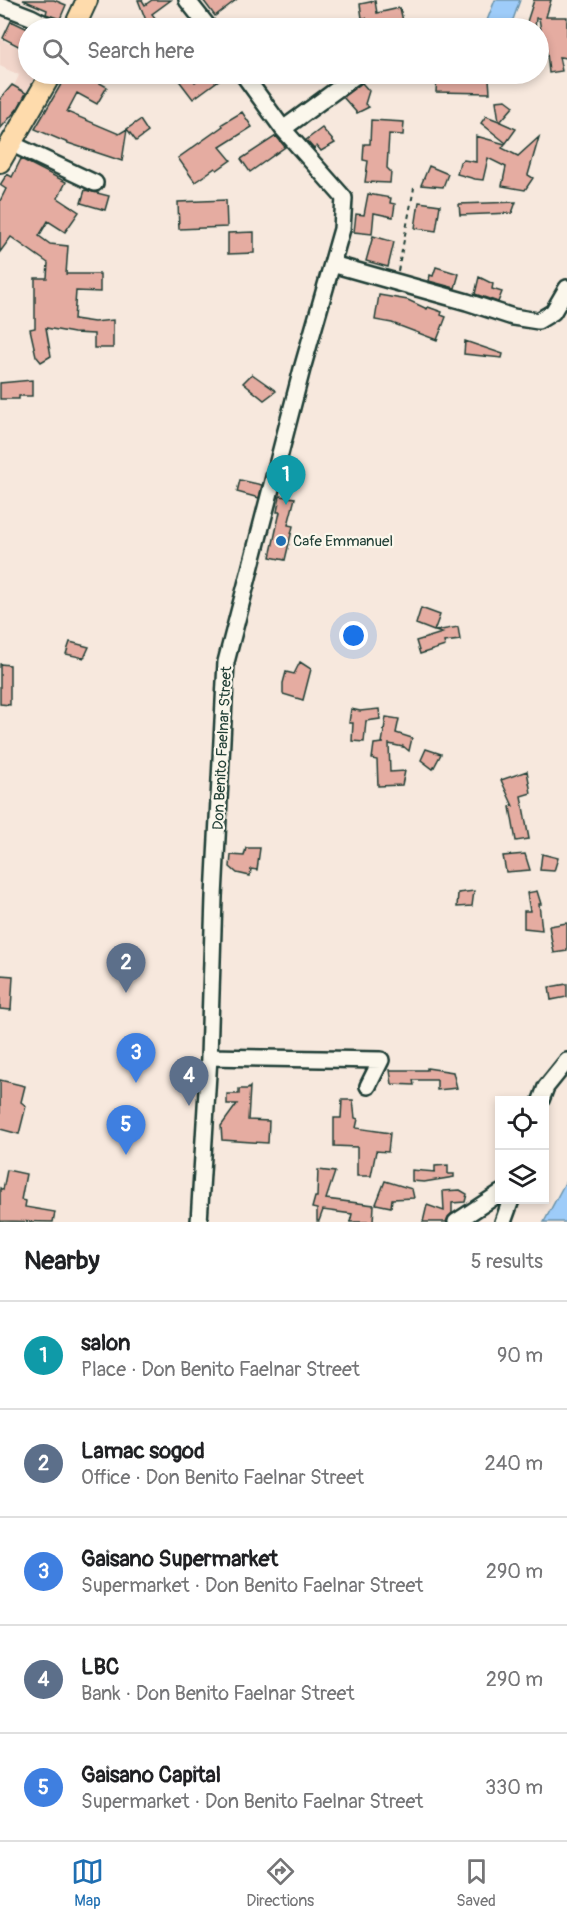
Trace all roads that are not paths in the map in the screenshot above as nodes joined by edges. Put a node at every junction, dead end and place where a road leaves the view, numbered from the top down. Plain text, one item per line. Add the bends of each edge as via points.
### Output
1 (87, 0) edge
2 (186, 0) edge
3 (0, 5) edge
4 (33, 18) edge
5 (79, 18) edge
6 (201, 18) edge
7 (45, 84) edge
8 (250, 84) edge
9 (344, 84) edge
10 (283, 129) junction
11 (10, 143) junction
12 (0, 162) edge
13 (95, 183) dead end
14 (332, 264) junction
15 (567, 288) edge
16 (209, 1057) junction
17 (567, 1061) edge
18 (368, 1086) dead end
19 (543, 1096) edge
20 (495, 1196) edge
21 (510, 1204) edge
22 (200, 1222) edge
23 (456, 1222) edge
24 (503, 1222) edge

1 - 5 main road
2 - 6 street
3 - 4 street
7 - 11 main road
8 - 10 street, Don Benito Faelnar Street
9 - 10 street
10 - 14 street, Don Benito Faelnar Street via 344,198 342,229
11 - 12 main road
11 - 13 street
14 - 15 street via 538,321 553,312
14 - 16 street, Don Benito Faelnar Street via 226,662
16 - 18 street via 381,1060
16 - 22 street, Don Benito Faelnar Street
17 - 19 street
20 - 23 street
21 - 24 street

